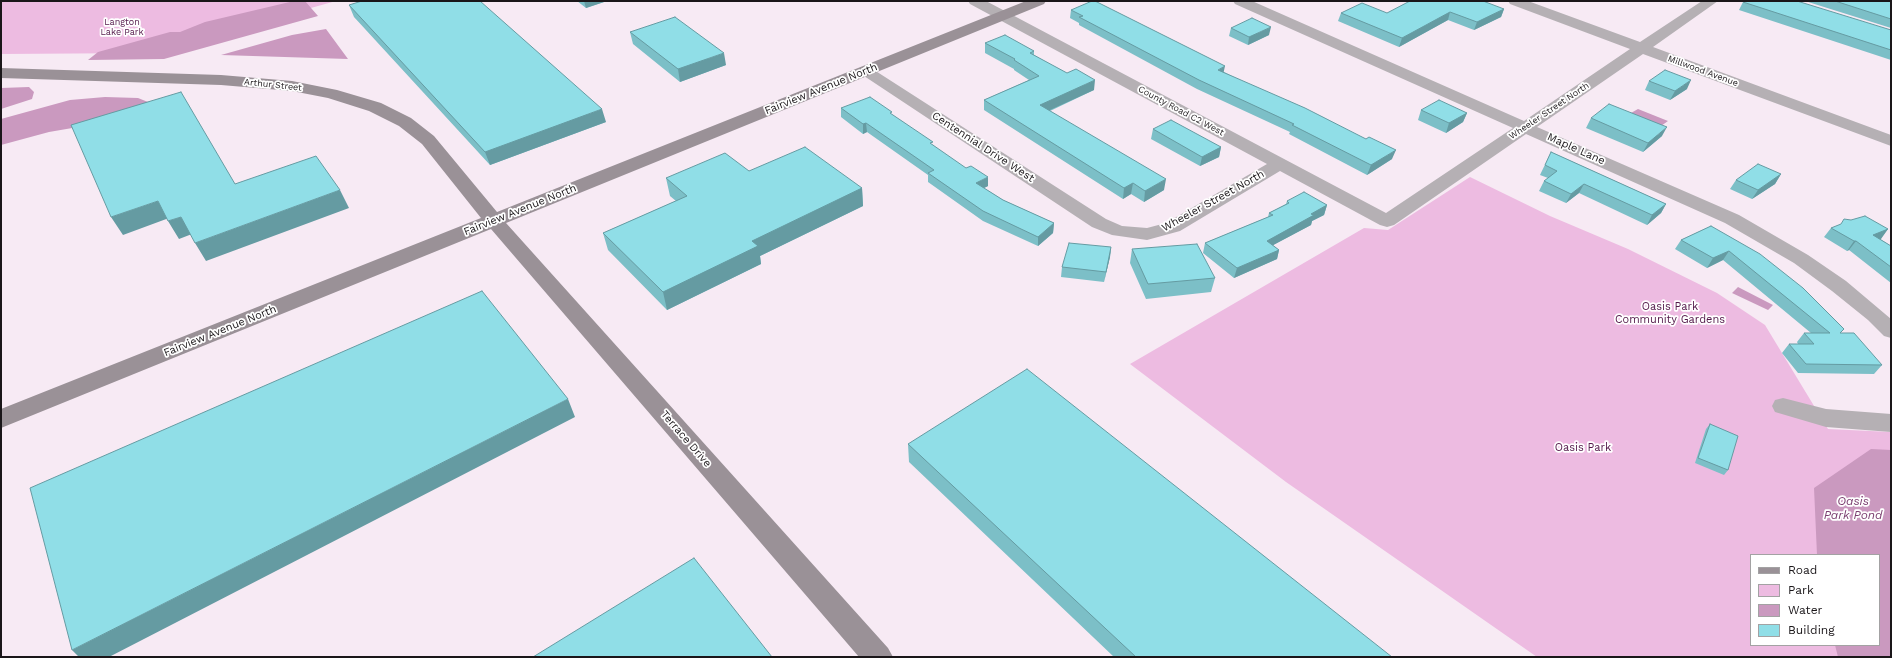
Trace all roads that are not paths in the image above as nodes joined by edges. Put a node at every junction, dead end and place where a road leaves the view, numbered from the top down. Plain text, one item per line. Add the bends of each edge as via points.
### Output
1 (975, 1) edge
2 (1039, 1) edge
3 (1240, 1) edge
4 (1515, 1) edge
5 (1711, 1) edge
6 (1002, 16) junction
7 (1643, 48) junction
8 (866, 71) junction
9 (1, 73) edge
10 (1525, 126) junction
11 (1891, 141) edge
12 (1280, 164) junction
13 (494, 221) junction
14 (1386, 221) joint
15 (1099, 223) joint
16 (1891, 331) edge
17 (1783, 406) dead end
18 (1, 419) edge
19 (1891, 423) edge
20 (878, 657) edge

1 - 6 street, County Road C2 West
2 - 6 street, Fairview Avenue North
3 - 10 street, Maple Lane
4 - 7 street, Millwood Avenue
5 - 7 street, Wheeler Street North
6 - 8 street, Fairview Avenue North
6 - 12 street, County Road C2 West
7 - 10 street, Wheeler Street North
7 - 11 street, Millwood Avenue
8 - 13 street, Fairview Avenue North
8 - 15 street, Centennial Drive West
9 - 13 street, Arthur Street via 221,80 292,86 375,107 404,122 428,140
10 - 14 street, Wheeler Street North
10 - 16 street, Maple Lane via 1691,200 1767,238 1839,286
12 - 14 street, County Road C2 West
12 - 15 street, Wheeler Street North via 1173,227 1161,231 1133,234
13 - 18 street, Fairview Avenue North
13 - 20 street, Terrace Drive
17 - 19 street via 1826,418

